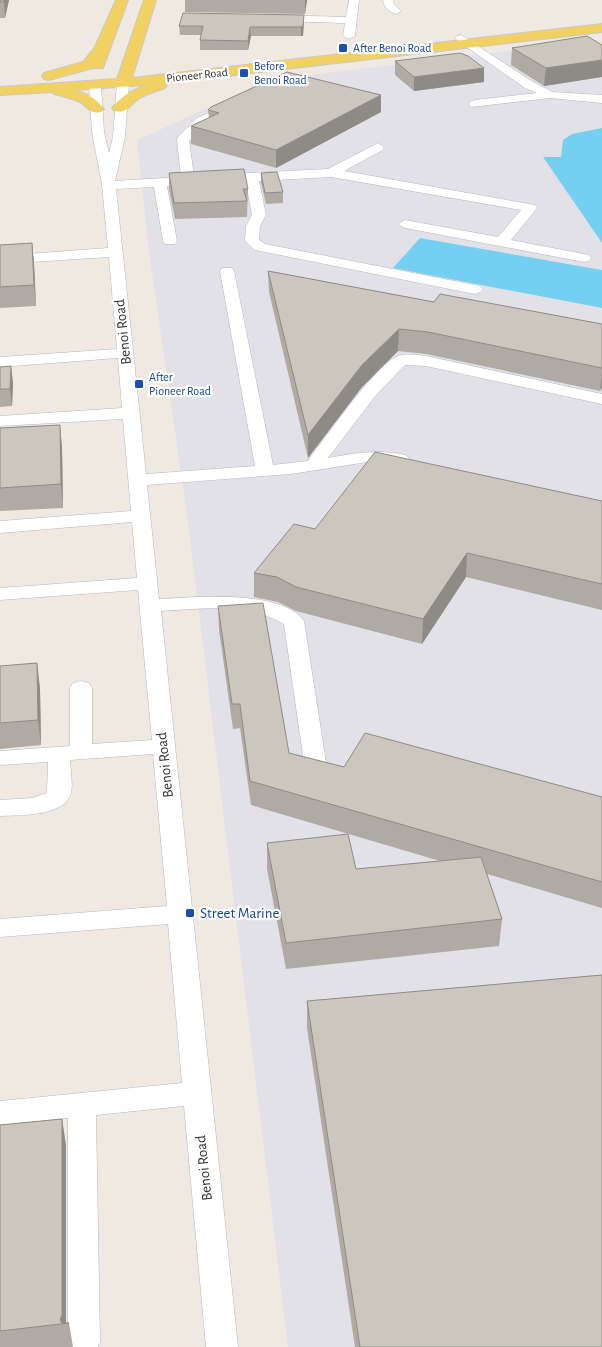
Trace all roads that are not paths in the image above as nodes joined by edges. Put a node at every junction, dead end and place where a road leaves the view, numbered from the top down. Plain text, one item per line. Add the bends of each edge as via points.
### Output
1 (122, 0) edge
2 (150, 0) edge
3 (354, 0) edge
4 (388, 0) edge
5 (396, 10) dead end
6 (266, 18) edge
7 (351, 20) junction
8 (600, 24) edge
9 (349, 36) dead end
10 (465, 40) junction
11 (102, 48) junction
12 (514, 59) edge
13 (140, 61) junction
14 (496, 62) junction
15 (477, 64) edge
16 (190, 72) junction
17 (124, 79) junction
18 (95, 81) junction
19 (0, 83) edge
20 (21, 86) junction
21 (0, 91) edge
22 (551, 95) junction
23 (249, 98) edge
24 (602, 99) edge
25 (475, 104) dead end
26 (120, 108) junction
27 (96, 109) junction
28 (378, 147) dead end
29 (331, 174) junction
30 (252, 178) junction
31 (188, 181) junction
32 (160, 182) junction
33 (109, 184) junction
34 (405, 224) dead end
35 (170, 240) dead end
36 (500, 243) junction
37 (115, 252) junction
38 (584, 258) dead end
39 (0, 260) edge
40 (227, 271) dead end
41 (475, 289) dead end
42 (125, 353) junction
43 (0, 362) edge
44 (602, 399) edge
45 (131, 413) junction
46 (0, 421) edge
47 (420, 463) edge
48 (314, 465) junction
49 (264, 470) junction
50 (137, 480) junction
51 (141, 516) junction
52 (0, 527) edge
53 (147, 583) junction
54 (0, 594) edge
55 (150, 606) junction
56 (81, 688) dead end
57 (163, 746) junction
58 (70, 752) junction
59 (0, 758) edge
60 (316, 769) edge
61 (0, 808) edge
62 (180, 914) junction
63 (0, 928) edge
64 (197, 1093) junction
65 (82, 1105) junction
66 (0, 1114) edge
67 (82, 1347) edge
68 (222, 1347) edge

1 - 11 main road, Benoi Road
2 - 13 main road, Benoi Road
3 - 7 street
4 - 5 street
6 - 7 street
7 - 9 street
8 - 10 main road, Pioneer Road
10 - 14 street
10 - 16 main road, Pioneer Road
11 - 18 main road, Benoi Road
11 - 20 main road via 88,65
12 - 14 street
13 - 16 main road
13 - 17 main road, Benoi Road
14 - 15 street
14 - 22 street via 529,85
16 - 17 main road, Pioneer Road
16 - 26 main road via 134,95
17 - 18 main road, Pioneer Road
17 - 26 street, Benoi Road
18 - 20 main road, Pioneer Road
18 - 27 street, Benoi Road
19 - 20 main road, Pioneer Road
20 - 21 main road, Pioneer Road
20 - 27 main road via 73,94 85,98
22 - 24 street
22 - 25 street
23 - 31 street via 201,121 183,140
26 - 33 street, Benoi Road via 119,137
27 - 33 street, Benoi Road
28 - 29 street
29 - 30 street
29 - 36 street via 530,208
30 - 31 street
30 - 41 street via 259,215 253,226 252,241 260,247
31 - 32 street
32 - 33 street
32 - 35 street
33 - 37 street, Benoi Road
34 - 36 street
36 - 38 street
37 - 39 street
37 - 42 street, Benoi Road
40 - 49 street
42 - 43 street
42 - 45 street, Benoi Road
44 - 48 street via 417,360 400,361 389,369
45 - 46 street
45 - 50 street, Benoi Road
47 - 48 street via 378,456
48 - 49 street
49 - 50 street
50 - 51 street, Benoi Road
51 - 52 street
51 - 53 street, Benoi Road
53 - 54 street
53 - 55 street, Benoi Road
55 - 57 street, Benoi Road
55 - 60 street via 238,603 286,614 294,621
56 - 58 street
57 - 58 street
57 - 62 street, Benoi Road
58 - 59 street
58 - 61 street via 57,798 46,804
62 - 63 street
62 - 64 street, Benoi Road
64 - 65 street
64 - 68 street, Benoi Road
65 - 66 street
65 - 67 street

